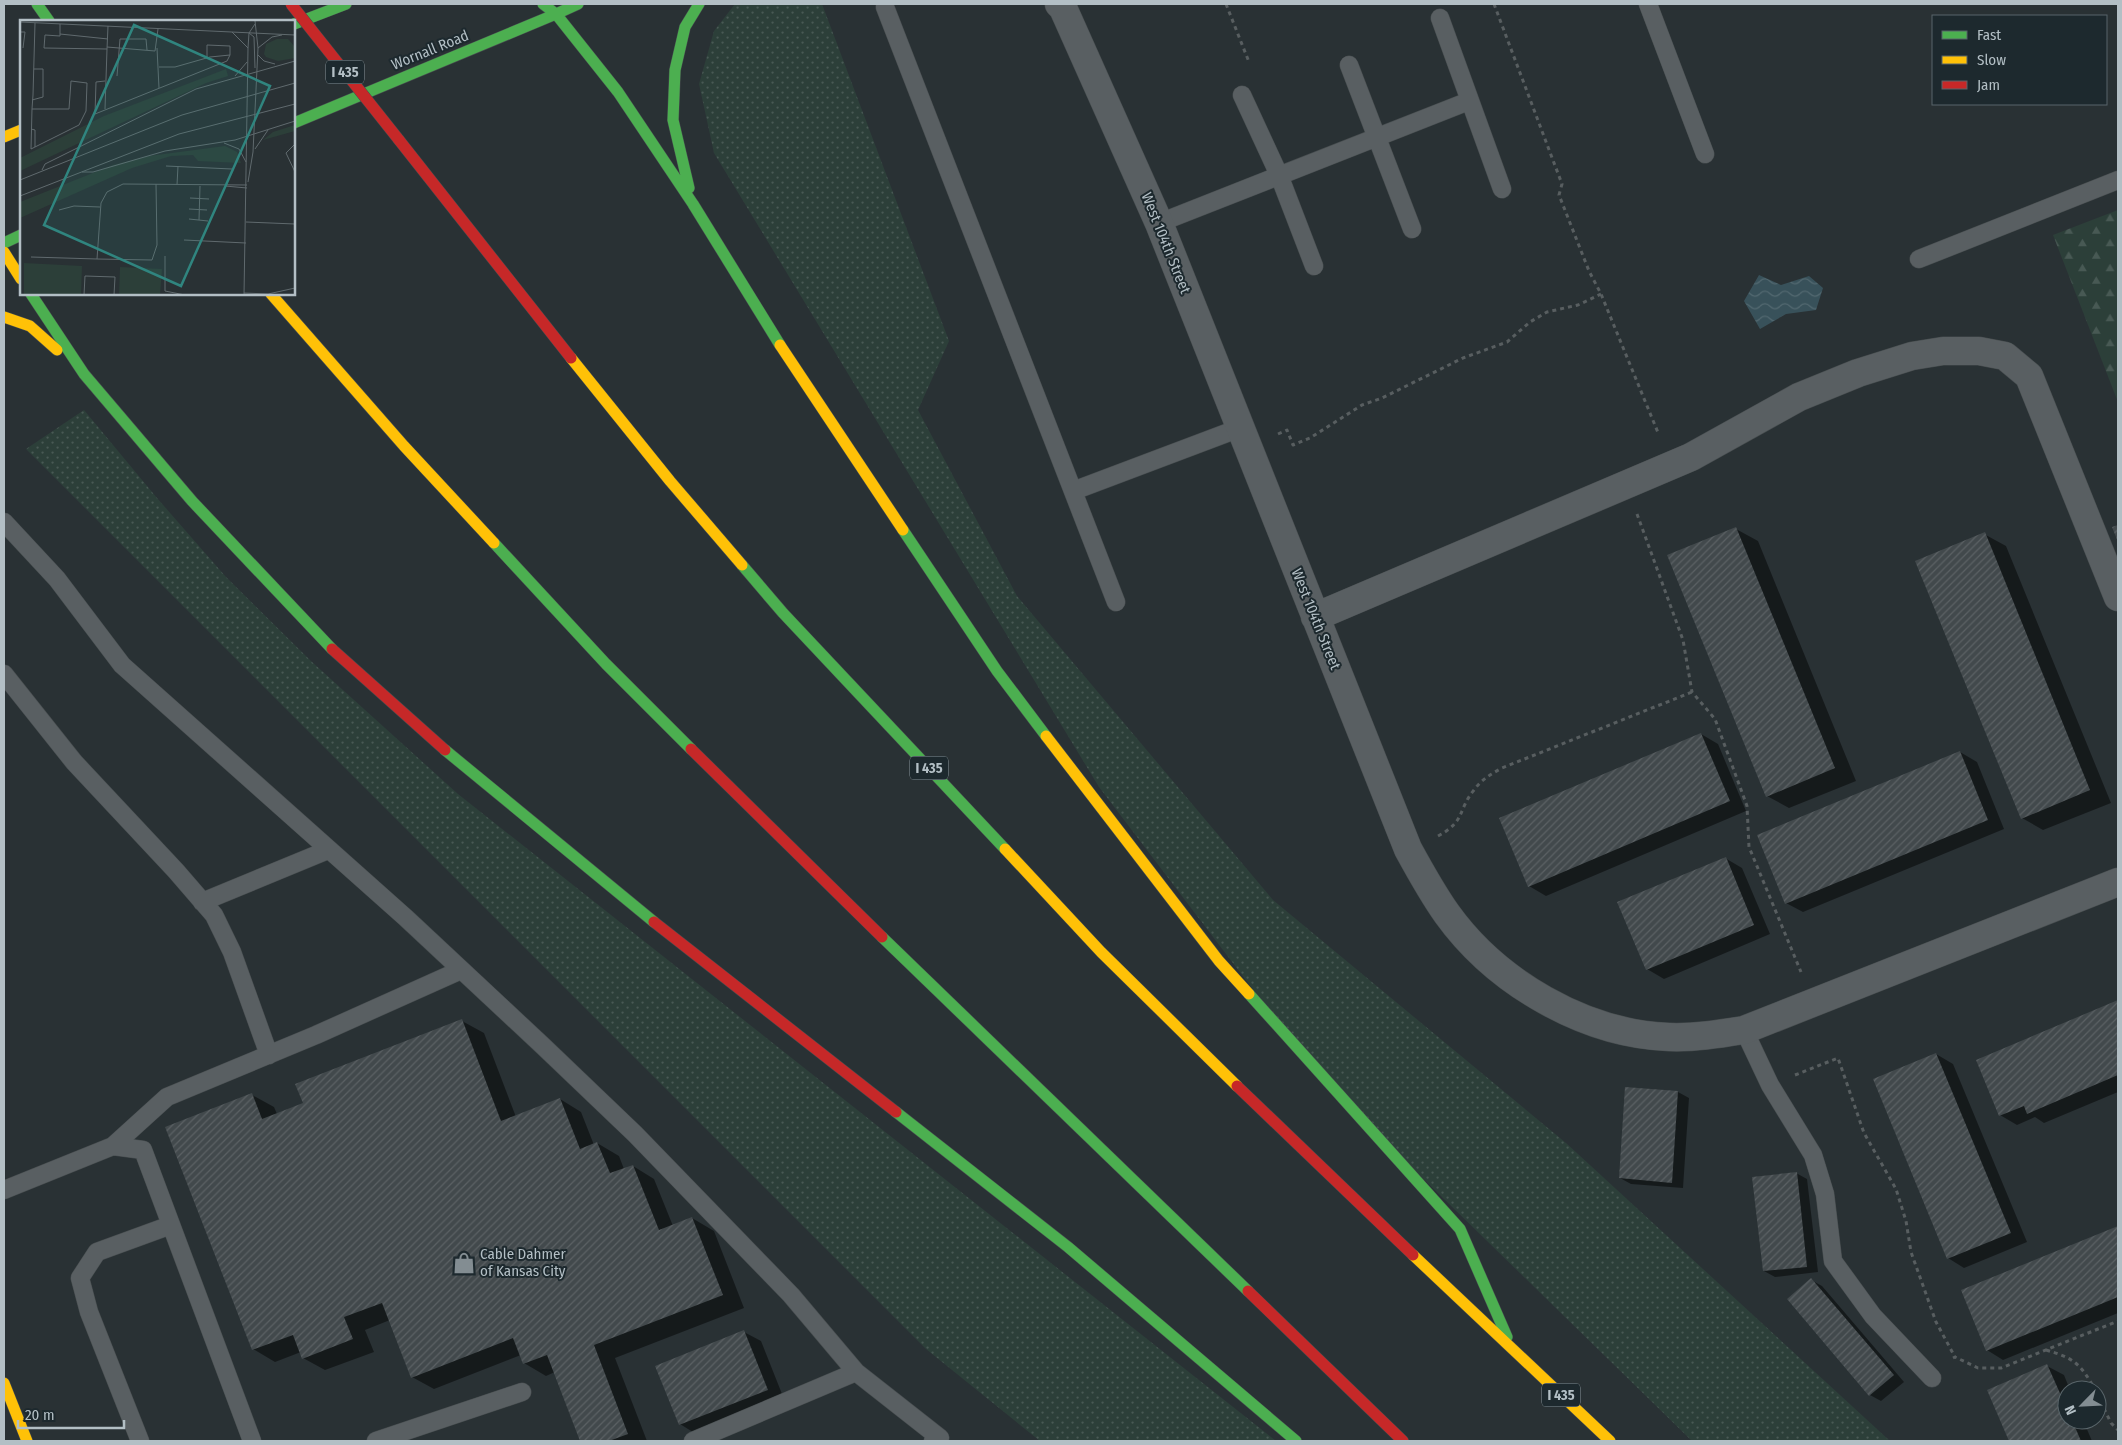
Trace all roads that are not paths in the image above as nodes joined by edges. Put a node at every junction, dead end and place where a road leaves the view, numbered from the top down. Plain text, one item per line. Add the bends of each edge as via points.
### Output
1 (36, 4) edge
2 (291, 4) edge
3 (346, 4) edge
4 (543, 4) edge
5 (578, 4) edge
6 (699, 4) edge
7 (1648, 4) edge
8 (1062, 5) edge
9 (885, 7) dead end
10 (556, 14) junction
11 (1440, 18) dead end
12 (48, 20) edge
13 (295, 24) edge
14 (1349, 65) dead end
15 (1242, 95) dead end
16 (1470, 101) junction
17 (295, 123) edge
18 (20, 130) edge
19 (4, 137) edge
20 (1376, 137) junction
21 (1705, 154) dead end
22 (1279, 175) junction
23 (2118, 180) edge
24 (1502, 189) dead end
25 (693, 204) junction
26 (1159, 223) junction
27 (1412, 229) dead end
28 (20, 235) edge
29 (4, 243) edge
30 (4, 252) edge
31 (1919, 259) dead end
32 (1314, 266) dead end
33 (20, 277) edge
34 (32, 295) edge
35 (272, 295) edge
36 (4, 317) edge
37 (84, 374) junction
38 (1244, 437) junction
39 (1073, 491) junction
40 (4, 522) edge
41 (2118, 597) edge
42 (1116, 602) dead end
43 (1315, 617) junction
44 (4, 674) edge
45 (328, 850) junction
46 (2118, 882) edge
47 (202, 902) junction
48 (461, 970) junction
49 (1744, 1030) junction
50 (269, 1054) junction
51 (112, 1146) junction
52 (4, 1190) edge
53 (171, 1225) junction
54 (1512, 1348) junction
55 (856, 1372) junction
56 (1932, 1378) road end
57 (4, 1383) edge
58 (522, 1392) dead end
59 (937, 1440) edge
60 (27, 1441) edge
61 (140, 1441) edge
62 (252, 1441) edge
63 (376, 1441) edge
64 (693, 1441) edge
65 (1296, 1441) edge
66 (1403, 1441) edge
67 (1610, 1441) edge

1 - 12 main road
2 - 54 main road, I 435, bridge via 670,481 784,613 1101,952 1298,1146
3 - 13 main road
4 - 10 main road
5 - 10 main road, Wornall Road
6 - 25 main road via 685,27 675,70 673,120
7 - 21 lane
8 - 26 street, West 104th Street
9 - 39 lane
10 - 17 main road, Wornall Road
10 - 25 main road via 618,92
11 - 16 lane
14 - 20 lane
15 - 22 lane
16 - 20 lane
16 - 24 lane
18 - 19 main road
20 - 22 lane
20 - 27 lane
22 - 26 lane
22 - 32 lane
23 - 31 lane
25 - 54 main road via 788,357 1014,694 1219,961 1460,1229
26 - 38 street, West 104th Street
28 - 29 main road
30 - 33 main road
34 - 37 main road
35 - 66 main road via 404,446 606,664 830,887
36 - 37 main road via 30,326
37 - 65 main road via 192,502 324,642 440,746 610,887 1068,1247
38 - 39 lane
38 - 43 street, West 104th Street
39 - 42 lane
40 - 45 lane via 57,579 122,665
41 - 43 street via 2030,376 2005,356 1979,350 1912,356 1858,373 1799,397 1692,457
43 - 49 street, West 104th Street via 1408,849 1424,881 1448,916 1484,956 1531,992 1582,1019 1632,1032 1678,1036 1708,1036
44 - 47 lane via 74,762
45 - 47 lane
45 - 48 lane
46 - 49 street, West 104th Street
47 - 50 lane via 214,915 232,952
48 - 50 lane
48 - 55 lane via 634,1134 791,1295
49 - 56 lane via 1770,1085 1813,1156 1825,1194 1833,1261 1873,1316
50 - 51 lane via 167,1097
51 - 52 lane
51 - 53 lane via 143,1150
53 - 61 lane via 97,1252 80,1278 89,1312
53 - 62 lane
54 - 67 main road, I 435
55 - 59 lane
55 - 64 lane
57 - 60 main road
58 - 63 lane

